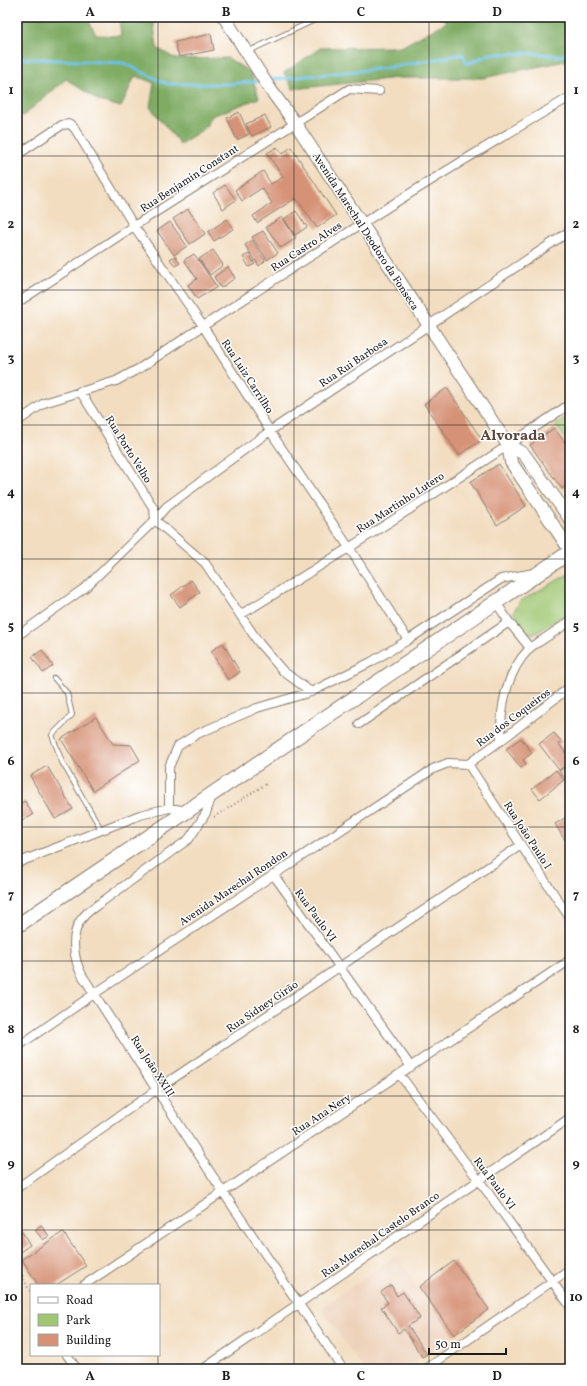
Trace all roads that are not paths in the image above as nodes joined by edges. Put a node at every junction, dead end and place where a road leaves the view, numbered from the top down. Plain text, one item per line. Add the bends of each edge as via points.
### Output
1 (224, 17) edge
2 (321, 17) edge
3 (246, 52) junction
4 (379, 91) dead end
5 (570, 97) edge
6 (295, 123) junction
7 (17, 155) edge
8 (361, 223) junction
9 (134, 226) junction
10 (570, 231) edge
11 (17, 303) edge
12 (428, 325) junction
13 (203, 326) junction
14 (76, 392) junction
15 (570, 404) edge
16 (17, 422) edge
17 (270, 430) junction
18 (508, 445) junction
19 (570, 519) edge
20 (155, 520) junction
21 (350, 548) junction
22 (570, 551) edge
23 (539, 572) junction
24 (496, 602) junction
25 (240, 615) junction
26 (570, 621) edge
27 (509, 622) junction
28 (17, 636) edge
29 (408, 640) junction
30 (530, 648) junction
31 (54, 678) dead end
32 (570, 687) edge
33 (311, 692) junction
34 (359, 724) dead end
35 (501, 741) junction
36 (468, 764) junction
37 (212, 794) junction
38 (169, 808) junction
39 (189, 811) junction
40 (101, 829) junction
41 (521, 845) junction
42 (17, 863) edge
43 (273, 874) junction
44 (570, 918) edge
45 (17, 926) edge
46 (570, 960) edge
47 (340, 966) junction
48 (94, 994) junction
49 (17, 1047) edge
50 (411, 1067) junction
51 (400, 1075) junction
52 (156, 1090) junction
53 (570, 1118) edge
54 (479, 1180) junction
55 (17, 1188) edge
56 (223, 1192) junction
57 (570, 1269) edge
58 (553, 1281) junction
59 (85, 1284) edge
60 (299, 1304) junction
61 (570, 1306) edge
62 (68, 1356) edge
63 (77, 1369) edge
64 (203, 1369) edge
65 (343, 1369) edge
66 (426, 1369) edge

1 - 3 main road, Avenida Marechal Deodoro da Fonseca
2 - 3 lane
3 - 6 main road, Avenida Marechal Deodoro da Fonseca
4 - 6 street, Rua Benjamin Constant via 349,89
5 - 8 street, Rua Castro Alves
6 - 8 main road, Avenida Marechal Deodoro da Fonseca
6 - 9 street, Rua Benjamin Constant
7 - 9 street, Rua Luiz Carrilho via 62,125 70,124
8 - 12 main road, Avenida Marechal Deodoro da Fonseca
8 - 13 street, Rua Castro Alves
9 - 11 street, Rua Benjamin Constant
9 - 13 street, Rua Luiz Carrilho
10 - 12 street, Rua Rui Barbosa
12 - 17 street, Rua Rui Barbosa
12 - 18 main road, Avenida Marechal Deodoro da Fonseca
13 - 14 street, Rua Castro Alves via 116,381
13 - 17 street, Rua Luiz Carrilho
14 - 16 street, Rua Castro Alves via 44,403
14 - 20 street, Rua Porto Velho via 154,509
15 - 18 street, Rua Martinho Lutero
17 - 20 street, Rua Rui Barbosa via 166,507
17 - 21 street, Rua Luiz Carrilho
18 - 19 main road, Avenida Marechal Deodoro da Fonseca via 524,454
18 - 21 street, Rua Martinho Lutero
18 - 22 main road, Avenida Marechal Deodoro da Fonseca via 511,462
20 - 25 street via 205,563
20 - 28 street, Rua Rui Barbosa via 86,587
21 - 25 street, Rua Martinho Lutero
21 - 29 street, Rua Luiz Carrilho
22 - 23 highway
23 - 24 highway
23 - 29 street via 501,579
24 - 27 street
24 - 37 highway
25 - 33 street via 259,643 284,671
26 - 30 street
27 - 30 street
27 - 34 street
29 - 33 street
30 - 35 street via 518,664 503,700
31 - 40 lane via 67,693 72,715 52,735 62,762
32 - 35 street, Rua dos Coqueiros
33 - 38 street via 257,708 197,734 178,746 169,767
35 - 36 street, Rua dos Coqueiros
36 - 41 street, Rua João Paulo I
36 - 43 street, Avenida Marechal Rondon via 448,763 433,769
37 - 39 highway
37 - 48 street, Rua João XXIII via 206,814 189,839 96,906 80,922 75,938 75,957 78,969
38 - 39 street
38 - 40 street
39 - 45 highway
40 - 42 street
41 - 44 street, Rua João Paulo I
41 - 47 street, Rua Sidney Girão
43 - 47 street, Rua Paulo VI
43 - 48 street, Avenida Marechal Rondon
46 - 50 street, Rua Ana Nery
47 - 50 street, Rua Paulo VI
47 - 52 street, Rua Sidney Girão
48 - 49 street, Avenida Marechal Rondon
48 - 52 street, Rua João XXIII
50 - 51 street, Rua Ana Nery
51 - 54 street, Rua Paulo VI
51 - 56 street, Rua Ana Nery
52 - 55 street, Rua Sidney Girão
52 - 56 street, Rua João XXIII
53 - 54 street, Rua Marechal Castelo Branco
54 - 58 street, Rua Paulo VI
54 - 60 street, Rua Marechal Castelo Branco
56 - 59 street, Rua Ana Nery
56 - 60 street, Rua João XXIII
57 - 58 street
58 - 61 street, Rua Paulo VI
58 - 66 street
60 - 64 street, Rua Marechal Castelo Branco
60 - 65 street, Rua João XXIII
62 - 63 street

